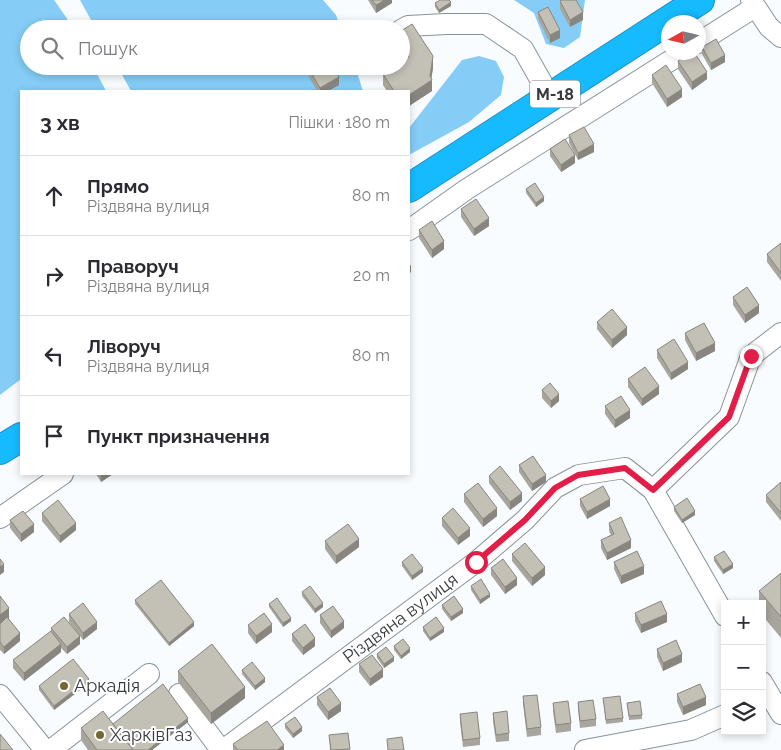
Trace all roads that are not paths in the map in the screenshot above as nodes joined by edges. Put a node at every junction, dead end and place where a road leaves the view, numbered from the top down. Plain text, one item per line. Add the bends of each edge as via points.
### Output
1 (700, 0) edge
2 (753, 3) edge
3 (410, 26) edge
4 (706, 37) edge
5 (781, 37) edge
6 (671, 60) edge
7 (550, 97) junction
8 (410, 187) edge
9 (410, 229) edge
10 (781, 333) edge
11 (20, 437) edge
12 (0, 450) edge
13 (62, 475) edge
14 (653, 490) junction
15 (0, 518) edge
16 (721, 609) edge
17 (149, 674) dead end
18 (766, 690) edge
19 (179, 694) dead end
20 (0, 695) edge
21 (781, 714) edge
22 (721, 717) edge
23 (45, 750) edge
24 (51, 750) edge
25 (222, 750) edge
26 (585, 750) edge

1 - 7 highway, М-18
2 - 4 street
2 - 5 street via 769,27
3 - 7 street via 486,24 523,49
6 - 9 street via 467,189
7 - 8 highway, М-18
10 - 14 street via 751,356 729,417
11 - 12 highway
13 - 15 street
14 - 16 street
14 - 25 street, Різдвяна вулиця via 625,468 578,475 555,488 525,520 476,562
17 - 24 street
18 - 21 street
19 - 25 street
20 - 23 street
22 - 26 street via 691,730

